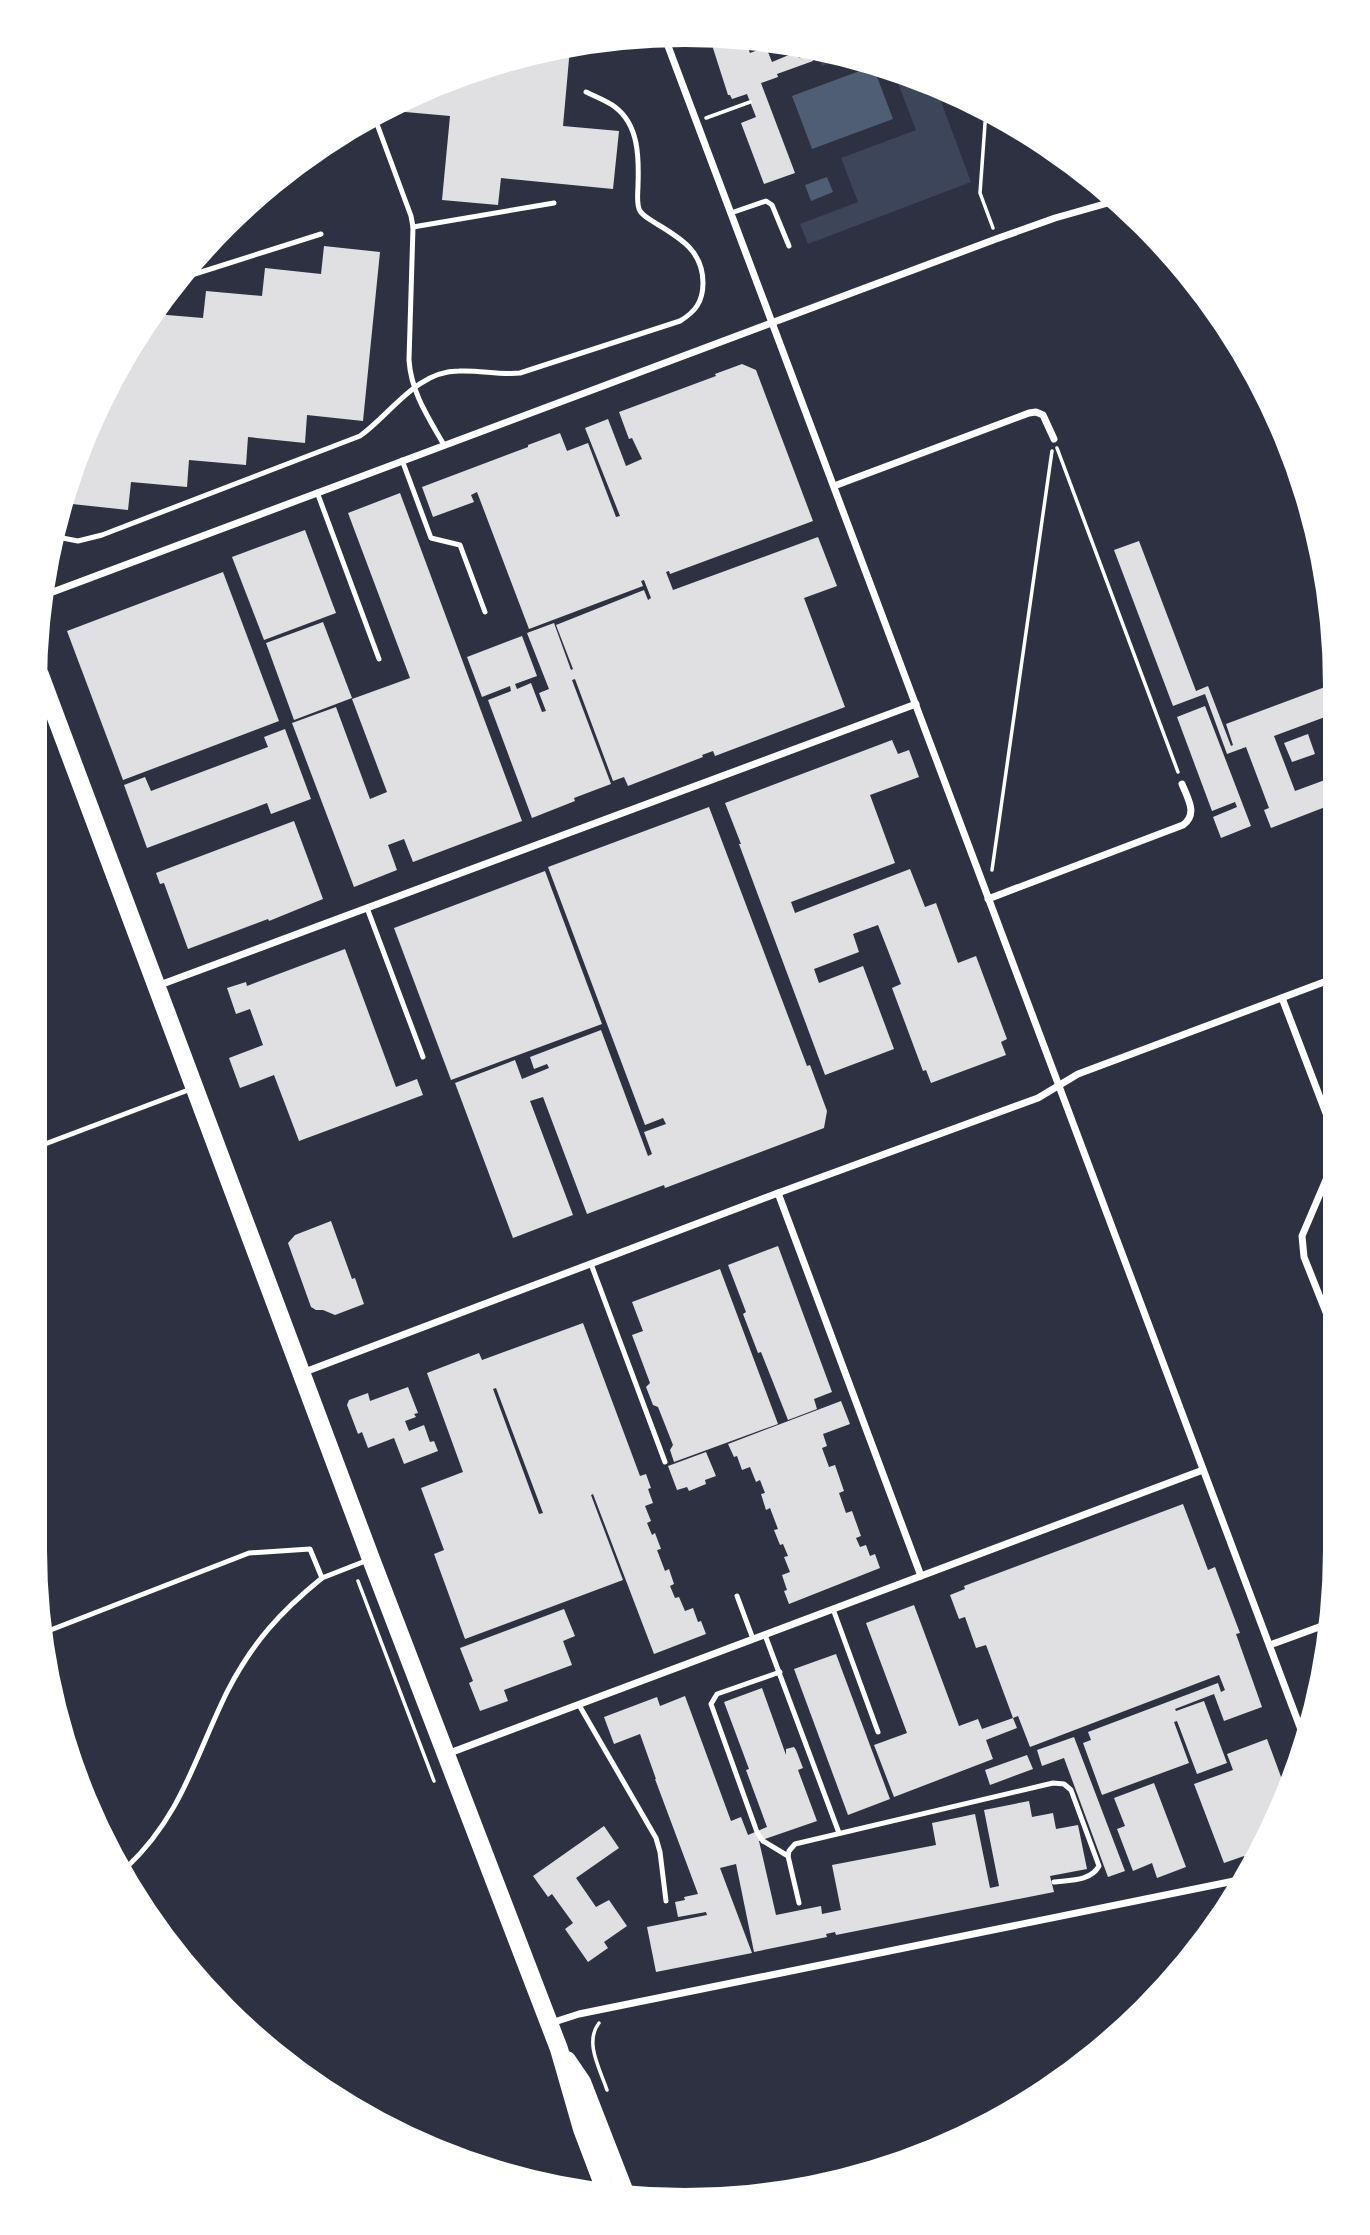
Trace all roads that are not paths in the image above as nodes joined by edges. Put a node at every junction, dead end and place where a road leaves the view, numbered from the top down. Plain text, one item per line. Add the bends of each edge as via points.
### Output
1 (669, 48) edge
2 (586, 92) dead end
3 (378, 127) edge
4 (554, 203) dead end
5 (1103, 204) edge
6 (731, 212) junction
7 (413, 227) junction
8 (321, 234) dead end
9 (789, 246) dead end
10 (204, 267) edge
11 (772, 322) junction
12 (414, 387) junction
13 (1054, 439) road end
14 (444, 445) junction
15 (402, 460) junction
16 (834, 486) junction
17 (317, 492) junction
18 (65, 539) edge
19 (55, 591) edge
20 (485, 612) dead end
21 (379, 659) dead end
22 (47, 694) edge
23 (916, 704) junction
24 (1182, 784) road end
25 (988, 900) junction
26 (367, 908) junction
27 (1323, 982) edge
28 (157, 986) junction
29 (1282, 998) junction
30 (423, 1057) dead end
31 (1059, 1086) junction
32 (195, 1087) junction
33 (1323, 1105) edge
34 (47, 1143) edge
35 (1323, 1187) edge
36 (778, 1193) junction
37 (592, 1264) junction
38 (1323, 1305) edge
39 (302, 1373) junction
40 (665, 1462) dead end
41 (1203, 1470) junction
42 (371, 1559) junction
43 (921, 1576) junction
44 (322, 1578) junction
45 (737, 1596) dead end
46 (833, 1609) junction
47 (1318, 1627) edge
48 (53, 1629) edge
49 (765, 1634) junction
50 (753, 1639) junction
51 (1270, 1646) junction
52 (780, 1672) junction
53 (579, 1705) junction
54 (1299, 1723) edge
55 (878, 1732) dead end
56 (445, 1755) junction
57 (839, 1833) junction
58 (788, 1856) junction
59 (130, 1864) edge
60 (1054, 1882) dead end
61 (1229, 1882) edge
62 (666, 1901) dead end
63 (799, 1903) dead end
64 (549, 2024) junction
65 (559, 2049) junction
66 (602, 2182) edge
67 (622, 2184) edge

1 - 6 street
2 - 12 lane via 613,105 627,121 640,156 639,210 683,240 699,259 703,274 699,304 680,321 540,368 506,374 458,370
3 - 7 lane
4 - 7 lane
5 - 11 street
6 - 9 lane via 766,201 772,205
6 - 11 street
7 - 12 lane via 409,360
8 - 10 lane
11 - 14 street
11 - 16 street
12 - 14 lane
12 - 18 lane via 360,436 102,535 78,541
13 - 16 street via 1043,415 1029,413
14 - 15 street
15 - 17 street
15 - 20 lane via 431,538 460,545
16 - 23 street
17 - 19 street
17 - 21 lane
22 - 28 main road
23 - 25 street
23 - 26 street
24 - 25 street via 1192,814 1183,825
25 - 31 street
26 - 28 street
26 - 30 lane
27 - 29 street
28 - 32 main road
29 - 31 street via 1078,1074
29 - 33 street
31 - 36 street via 1038,1098
31 - 41 street
32 - 34 lane
32 - 39 main road
35 - 38 street via 1302,1236 1304,1257
36 - 37 street
36 - 43 street
37 - 39 street
37 - 40 lane
39 - 42 main road
41 - 43 street
41 - 51 street
42 - 44 lane
42 - 56 main road
43 - 46 street
44 - 48 lane via 310,1549 249,1553
44 - 59 lane via 262,1634 228,1691 178,1804
45 - 50 lane
46 - 49 street
46 - 55 lane
47 - 51 street
49 - 50 street
49 - 52 lane
50 - 53 street
51 - 54 street
52 - 57 lane
52 - 58 lane via 717,1694 711,1704 757,1832
53 - 56 street
53 - 62 lane via 656,1838
56 - 64 main road
57 - 58 lane via 795,1844
57 - 60 lane via 1064,1784 1072,1790 1099,1866 1087,1877
58 - 63 lane
61 - 64 street via 579,2014
64 - 65 main road
65 - 66 main road
65 - 67 main road via 582,2082

